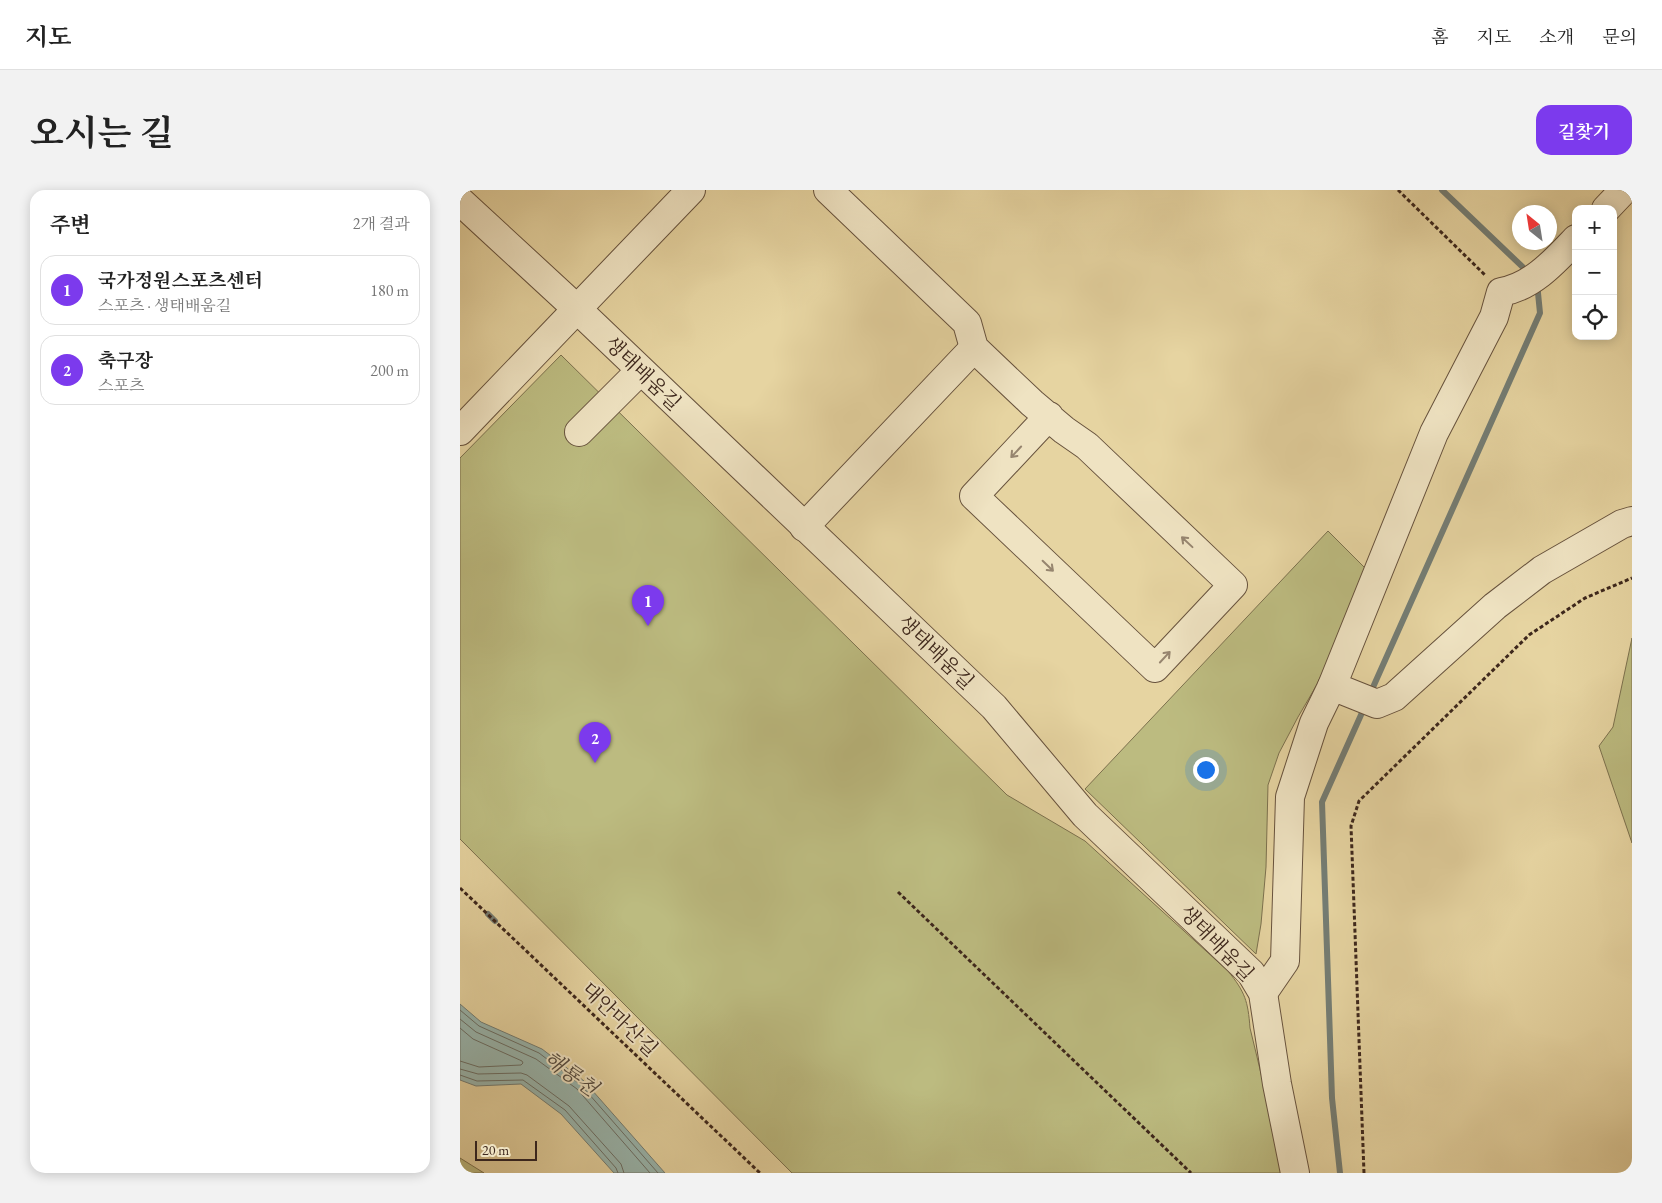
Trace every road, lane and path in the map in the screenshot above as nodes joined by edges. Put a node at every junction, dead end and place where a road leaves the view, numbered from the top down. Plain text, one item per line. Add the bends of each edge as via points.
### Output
1 (691, 190) edge
2 (828, 190) edge
3 (1398, 190) edge
4 (1624, 190) edge
5 (460, 201) edge
6 (1610, 205) edge
7 (1572, 243) edge
8 (1508, 291) junction
9 (577, 309) junction
10 (974, 348) junction
11 (640, 370) junction
12 (1056, 423) junction
13 (460, 431) edge
14 (579, 432) dead end
15 (1632, 522) edge
16 (804, 527) junction
17 (1632, 578) edge
18 (1337, 689) junction
19 (460, 888) edge
20 (898, 892) dead end
21 (1263, 993) junction
22 (760, 1173) edge
23 (1191, 1173) edge
24 (1294, 1173) edge
25 (1364, 1173) edge

1 - 9 street
2 - 10 street via 967,323
3 - 8 path
4 - 6 street
5 - 9 street, 생태배움길
7 - 8 street via 1542,271
8 - 18 street via 1434,433
9 - 11 street, 생태배움길
9 - 13 street
10 - 12 street
10 - 16 street
11 - 14 street
11 - 16 street, 생태배움길
12 -> 12 street via 974,496 1155,668 1233,585 1087,446
15 - 18 street via 1613,529 1542,570 1494,606 1394,697 1377,704
16 - 21 street, 생태배움길 via 994,707 1085,815 1251,973
17 - 25 path via 1585,598 1529,635 1359,801 1351,826
18 - 21 street via 1314,723 1290,797 1285,961
19 - 22 path, 대안마산길
20 - 23 path
21 - 24 street, 생태배움길

